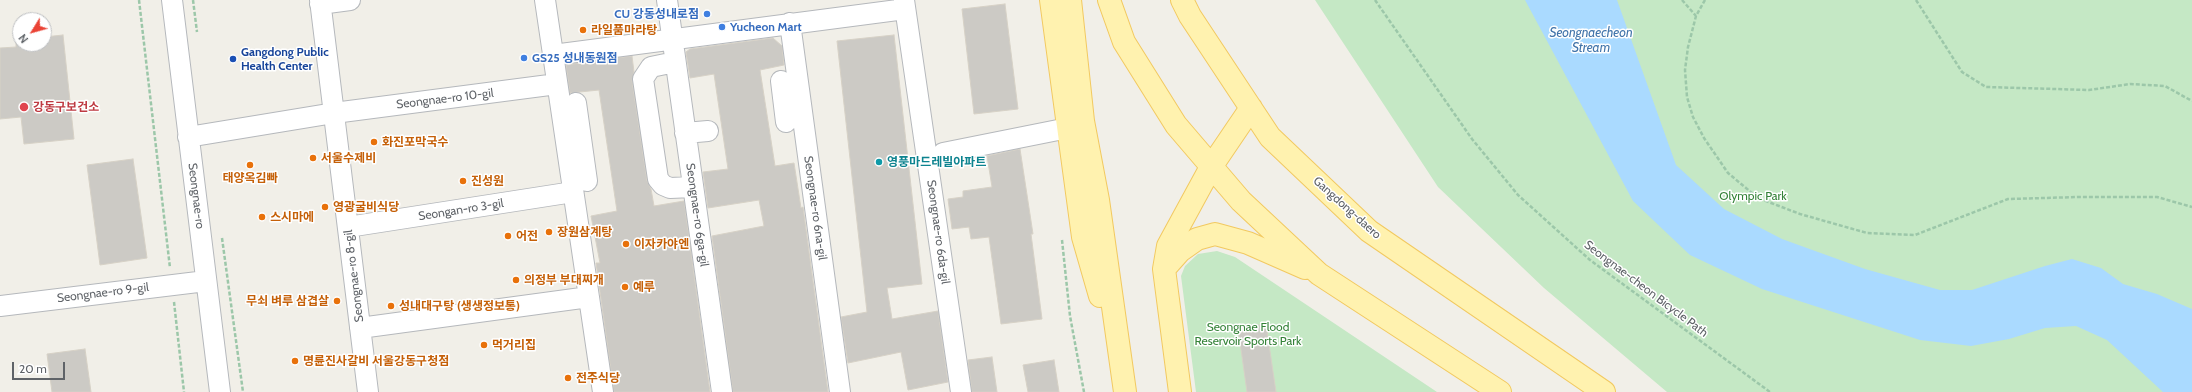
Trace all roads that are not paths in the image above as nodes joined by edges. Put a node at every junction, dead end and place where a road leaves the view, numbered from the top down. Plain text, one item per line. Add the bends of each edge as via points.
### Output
1 (172, 0) edge
2 (350, 0) edge
3 (545, 0) edge
4 (667, 0) edge
5 (1051, 0) edge
6 (1070, 0) edge
7 (1109, 0) edge
8 (1182, 0) edge
9 (320, 2) edge
10 (904, 4) edge
11 (790, 24) junction
12 (672, 39) junction
13 (553, 54) junction
14 (675, 62) junction
15 (781, 81) dead end
16 (557, 84) junction
17 (576, 103) dead end
18 (1251, 108) junction
19 (334, 113) junction
20 (788, 122) junction
21 (1068, 128) junction
22 (708, 131) dead end
23 (685, 133) junction
24 (188, 137) junction
25 (942, 153) dead end
26 (1211, 166) junction
27 (583, 184) junction
28 (693, 187) junction
29 (348, 227) junction
30 (1164, 269) junction
31 (1319, 274) junction
32 (206, 282) junction
33 (589, 297) junction
34 (0, 306) edge
35 (360, 328) junction
36 (1124, 384) edge
37 (220, 392) edge
38 (368, 392) edge
39 (603, 392) edge
40 (722, 392) edge
41 (840, 392) edge
42 (961, 392) edge
43 (1180, 392) edge
44 (1500, 392) edge
45 (1604, 392) edge

1 - 24 street, Seongnae-ro
2 - 9 street
3 - 13 street
4 - 12 street, Seongnae-ro 6ga-gil
5 - 21 main road
6 - 36 main road via 1083,121 1098,200
7 - 26 main road via 1124,42 1176,125
8 - 18 main road, Gangdong-daero
9 - 19 street
10 - 11 street
10 - 42 street, Seongnae-ro 6da-gil
11 - 12 street
11 - 20 street, Seongnae-ro 6na-gil
12 - 13 street
12 - 14 street, Seongnae-ro 6ga-gil
13 - 16 street
14 - 23 street, Seongnae-ro 6ga-gil
14 - 28 street via 651,67 643,79 658,179 670,188
15 - 20 street
16 - 19 street, Seongnae-ro 10-gil
16 - 27 street
17 - 27 street
18 - 26 main road
18 - 45 main road, Gangdong-daero via 1270,137 1369,231
19 - 24 street, Seongnae-ro 10-gil
19 - 29 street, Seongnae-ro 8-gil
20 - 41 street, Seongnae-ro 6na-gil
21 - 25 street
21 - 36 main road via 1083,237
22 - 23 street
23 - 28 street, Seongnae-ro 6ga-gil
24 - 32 street, Seongnae-ro
26 - 30 main road via 1168,246
26 - 31 main road via 1241,201
27 - 29 street, Seongan-ro 3-gil
27 - 33 street
28 - 40 street, Seongnae-ro 6ga-gil
29 - 35 street, Seongnae-ro 8-gil
30 - 31 main road via 1180,251 1197,239 1215,234 1248,243
30 - 43 main road
31 - 44 main road
32 - 34 street, Seongnae-ro 9-gil
32 - 37 street, Seongnae-ro
33 - 35 street
33 - 39 street
35 - 38 street, Seongnae-ro 8-gil

